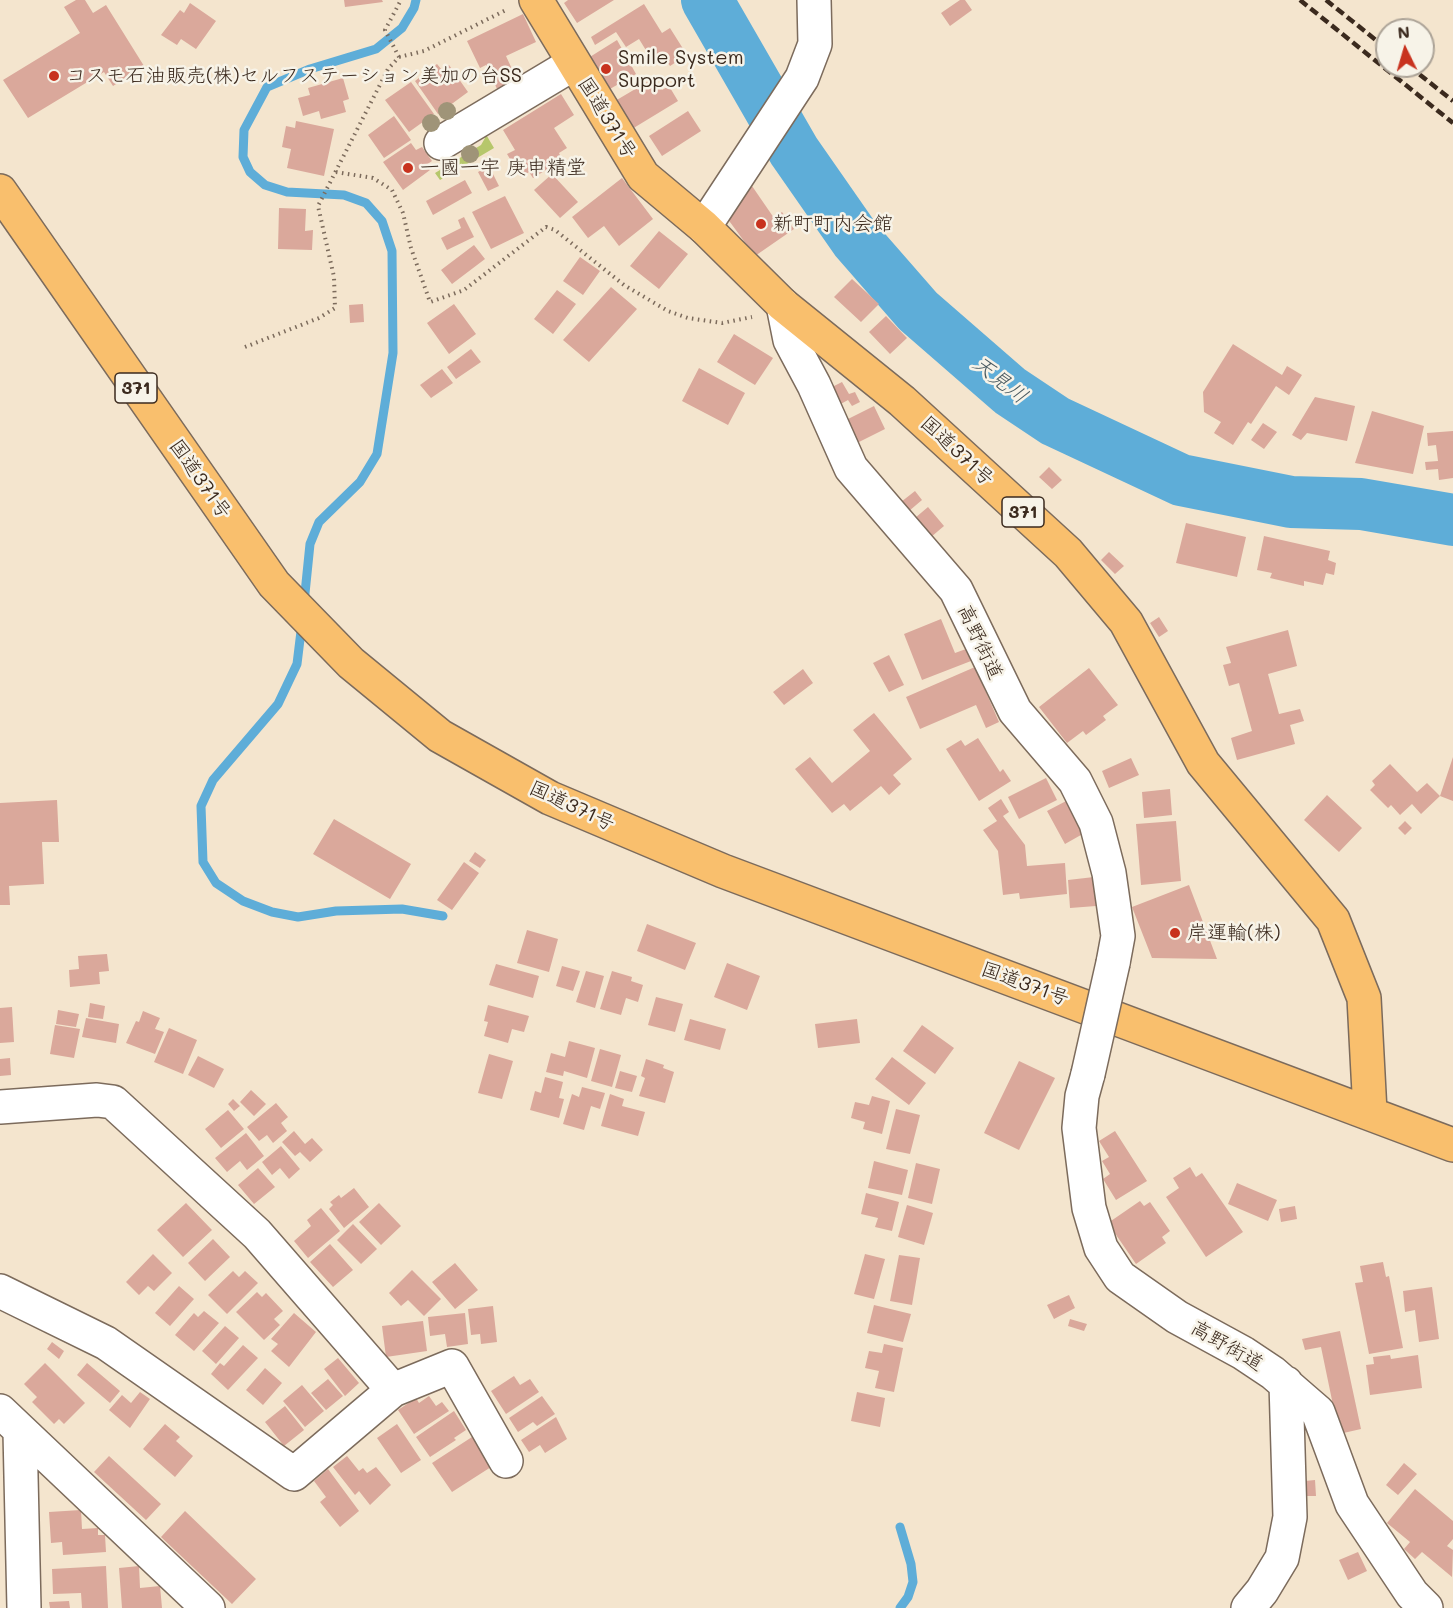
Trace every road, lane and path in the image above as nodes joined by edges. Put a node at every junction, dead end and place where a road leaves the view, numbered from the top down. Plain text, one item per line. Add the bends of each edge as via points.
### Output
1 (401, 0) edge
2 (814, 0) edge
3 (524, 3) edge
4 (399, 57) junction
5 (573, 64) junction
6 (441, 143) dead end
7 (336, 172) junction
8 (0, 191) edge
9 (704, 227) junction
10 (783, 305) junction
11 (244, 347) dead end
12 (0, 1107) edge
13 (1370, 1112) junction
14 (1453, 1145) edge
15 (0, 1291) edge
16 (1286, 1383) junction
17 (393, 1390) junction
18 (10, 1421) edge
19 (506, 1461) dead end
20 (198, 1604) edge
21 (24, 1608) edge
22 (1248, 1608) edge
23 (1426, 1608) edge

1 - 4 path via 385,30
2 - 9 street via 815,44 802,78
3 - 4 path via 424,51
3 - 5 highway, 国道371号 / 371
4 - 7 path via 388,69
5 - 6 street
5 - 9 highway, 国道371号 / 371 via 643,176
7 - 10 path via 373,178 392,189 430,302 464,290 546,227 639,295 688,318 722,323 743,320
7 - 11 path via 318,206 334,277 335,308
8 - 13 highway, 国道371号 / 371 via 274,584 351,663 440,736 550,798 723,871
9 - 10 highway, 国道371号 / 371
10 - 13 highway, 国道371号 / 371 via 902,401 1059,545 1126,622 1203,763 1333,920 1364,998
10 - 16 street, 高野街道, bridge via 790,340 851,468 956,590 1015,711 1075,781 1095,824 1109,873 1118,936 1082,1096 1079,1128 1089,1208 1101,1248 1120,1277
12 - 17 street via 113,1101 257,1234
13 - 14 highway, 国道371号 / 371
15 - 17 street via 106,1343 294,1474
16 - 22 street via 1290,1517 1282,1558
16 - 23 street, 高野街道 via 1318,1412 1352,1504 1412,1594
17 - 19 street via 453,1366
18 - 20 street
18 - 21 street

